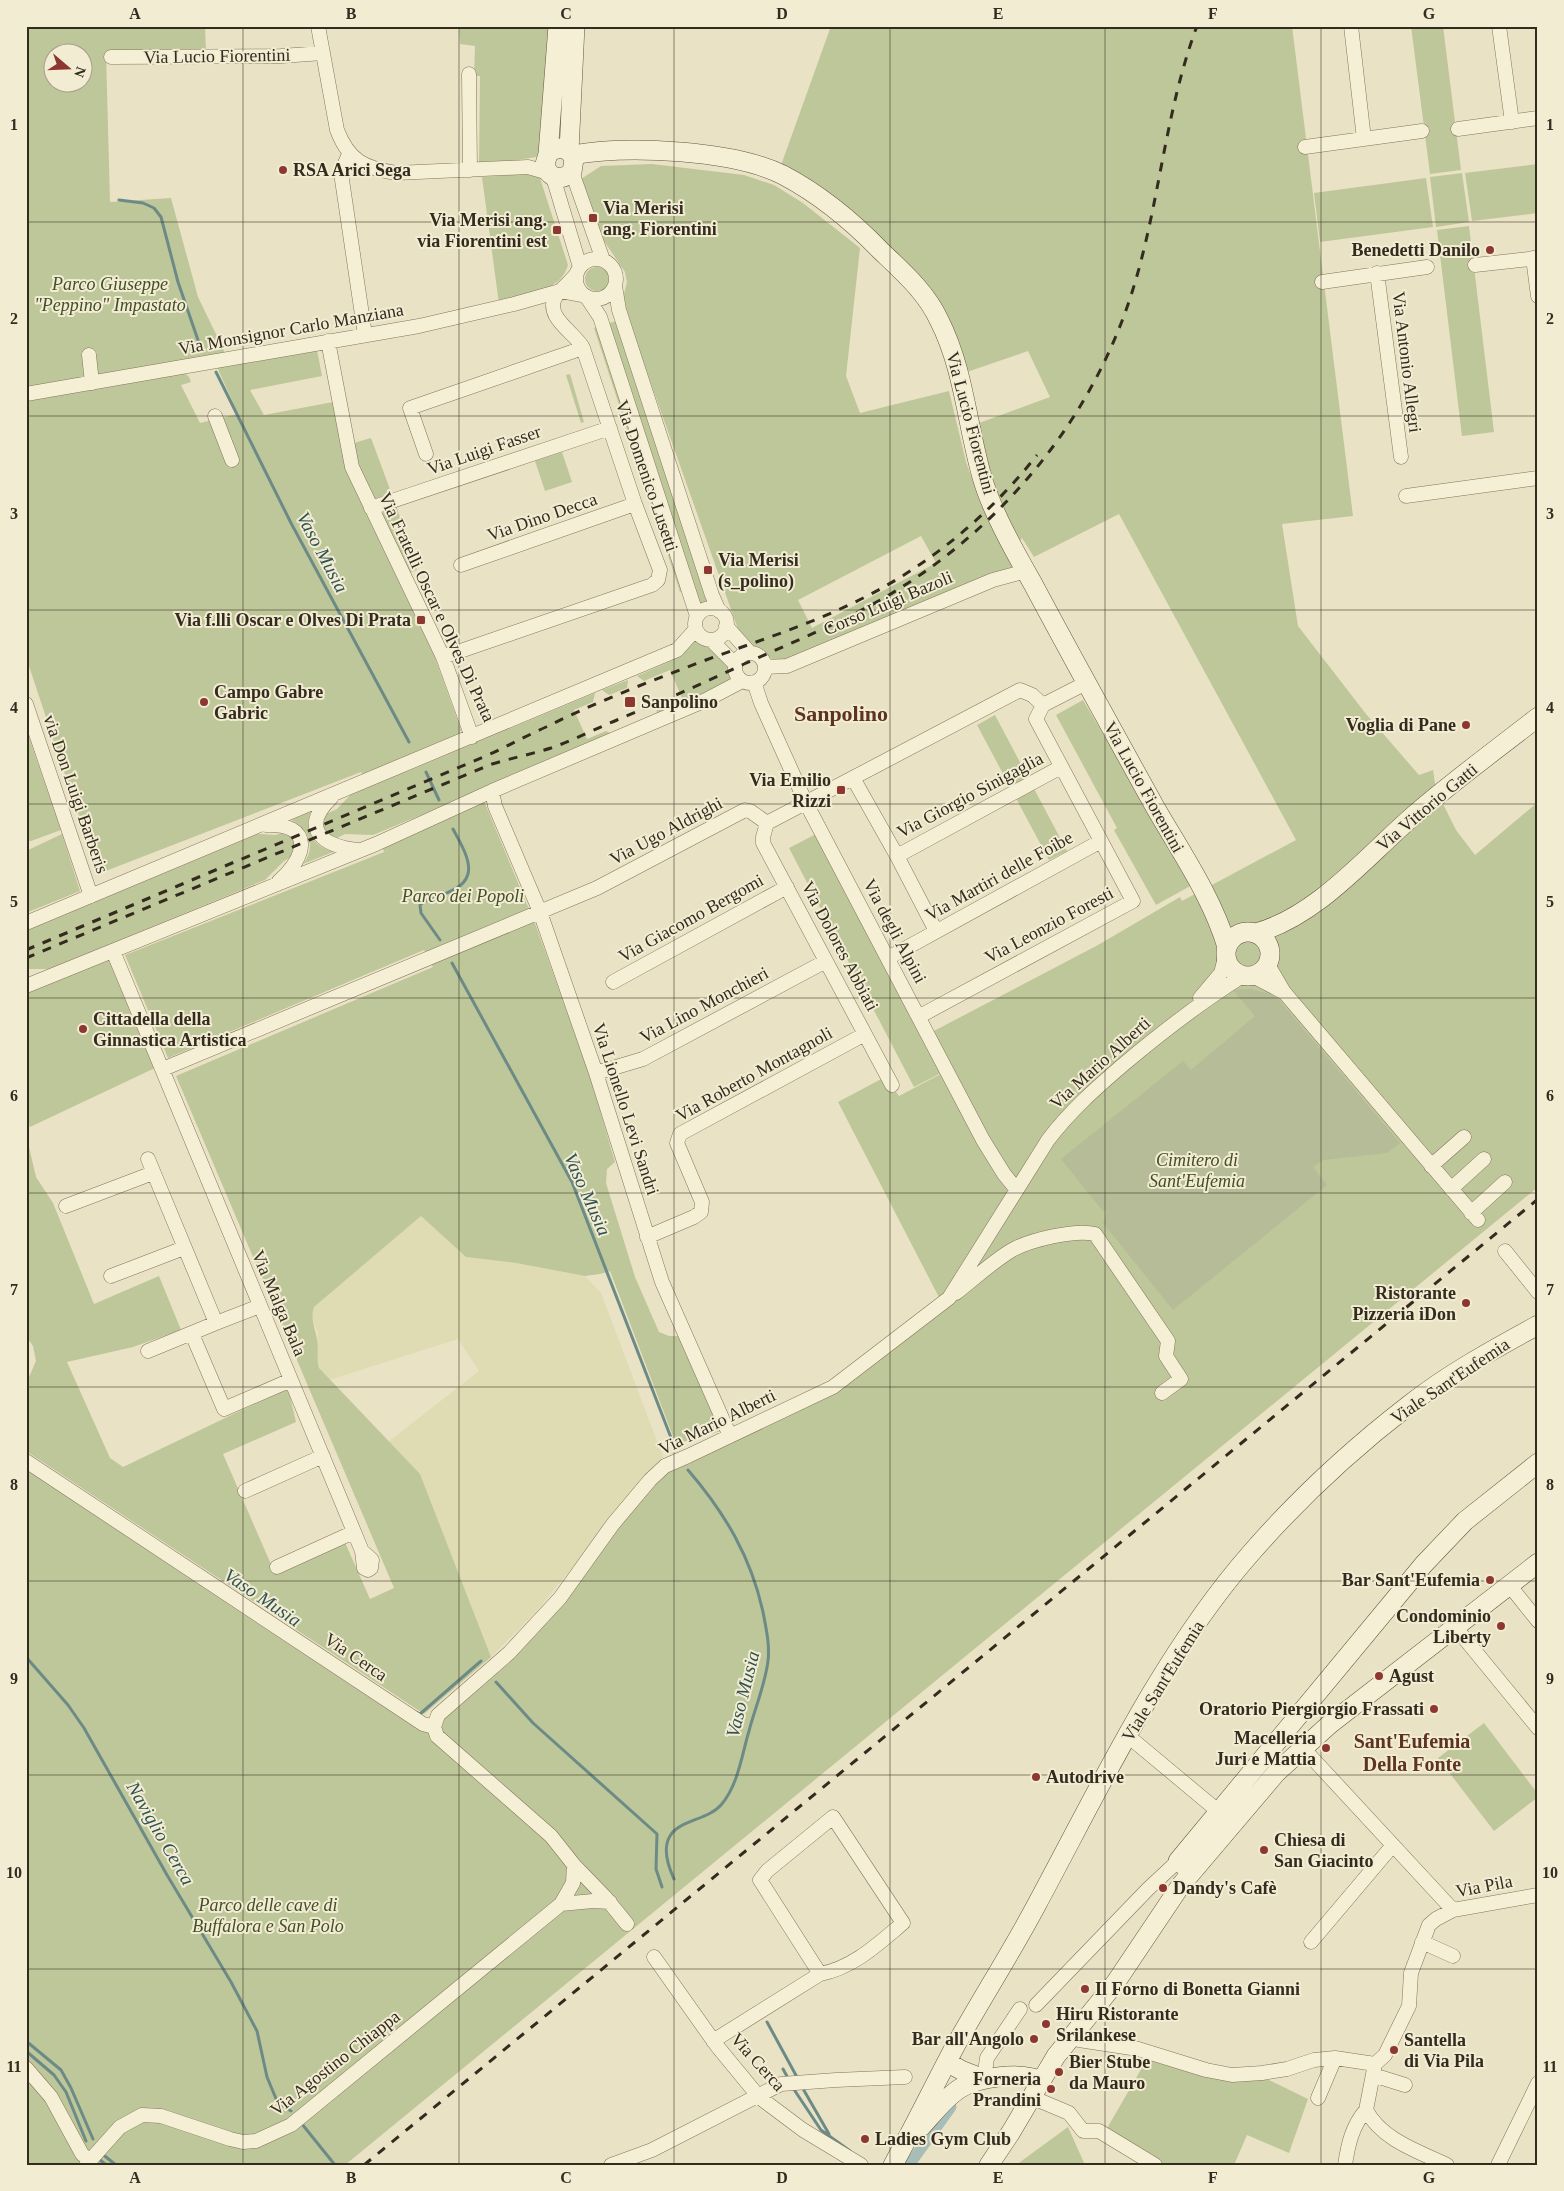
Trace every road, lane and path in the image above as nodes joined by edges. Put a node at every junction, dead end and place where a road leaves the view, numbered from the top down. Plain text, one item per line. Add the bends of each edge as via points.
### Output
1 (318, 26) edge
2 (558, 26) edge
3 (575, 26) edge
4 (1351, 26) edge
5 (1499, 26) edge
6 (323, 53) junction
7 (111, 57) dead end
8 (469, 74) dead end
9 (1538, 118) edge
10 (1512, 122) junction
11 (1458, 129) dead end
12 (1422, 131) dead end
13 (1364, 139) junction
14 (1305, 147) dead end
15 (349, 154) junction
16 (572, 162) junction
17 (549, 166) junction
18 (470, 170) junction
19 (1535, 258) edge
20 (603, 260) junction
21 (1475, 265) dead end
22 (1427, 267) dead end
23 (578, 270) junction
24 (1377, 273) junction
25 (1322, 282) dead end
26 (615, 286) junction
27 (560, 290) junction
28 (586, 296) junction
29 (1538, 296) edge
30 (365, 335) junction
31 (328, 341) junction
32 (583, 348) junction
33 (88, 355) dead end
34 (92, 383) junction
35 (26, 394) edge
36 (215, 416) dead end
37 (610, 428) junction
38 (426, 454) dead end
39 (1401, 457) dead end
40 (232, 460) dead end
41 (1538, 478) edge
42 (1406, 496) dead end
43 (635, 504) junction
44 (371, 508) junction
45 (460, 565) dead end
46 (1026, 571) junction
47 (719, 611) junction
48 (697, 622) junction
49 (726, 626) junction
50 (711, 640) junction
51 (750, 653) junction
52 (443, 657) junction
53 (735, 664) junction
54 (764, 667) junction
55 (748, 681) junction
56 (1086, 683) junction
57 (26, 704) edge
58 (1043, 705) junction
59 (1538, 717) edge
60 (472, 737) junction
61 (1061, 767) junction
62 (853, 778) junction
63 (492, 791) junction
64 (335, 794) junction
65 (806, 803) junction
66 (768, 824) junction
67 (261, 825) junction
68 (1101, 841) junction
69 (360, 850) junction
70 (897, 856) junction
71 (275, 885) junction
72 (787, 887) junction
73 (91, 896) junction
74 (1208, 898) junction
75 (1318, 900) junction
76 (540, 912) junction
77 (26, 923) edge
78 (936, 931) junction
79 (1253, 932) junction
80 (113, 951) junction
81 (1226, 951) junction
82 (888, 958) junction
83 (1269, 960) junction
84 (826, 962) junction
85 (1247, 975) junction
86 (613, 982) dead end
87 (27, 985) edge
88 (1284, 992) junction
89 (1186, 1013) junction
90 (920, 1016) junction
91 (865, 1034) junction
92 (162, 1069) junction
93 (596, 1073) junction
94 (892, 1085) dead end
95 (1464, 1137) dead end
96 (148, 1159) dead end
97 (1484, 1159) dead end
98 (1431, 1166) junction
99 (154, 1173) junction
100 (1505, 1182) dead end
101 (1451, 1189) junction
102 (1017, 1190) junction
103 (66, 1206) dead end
104 (646, 1237) junction
105 (184, 1248) junction
106 (1505, 1251) dead end
107 (111, 1276) dead end
108 (1538, 1292) edge
109 (949, 1298) junction
110 (260, 1306) junction
111 (216, 1323) junction
112 (1538, 1325) edge
113 (192, 1334) junction
114 (148, 1352) dead end
115 (291, 1380) junction
116 (1162, 1393) dead end
117 (730, 1436) junction
118 (323, 1456) junction
119 (26, 1461) edge
120 (1538, 1463) edge
121 (245, 1490) dead end
122 (354, 1532) junction
123 (362, 1551) dead end
124 (1538, 1563) edge
125 (277, 1567) dead end
126 (1510, 1586) junction
127 (1538, 1621) edge
128 (1456, 1628) junction
129 (434, 1727) junction
130 (1538, 1728) edge
131 (1128, 1736) junction
132 (1302, 1747) junction
133 (1269, 1767) junction
134 (1218, 1811) junction
135 (1393, 1845) junction
136 (574, 1865) junction
137 (1185, 1866) junction
138 (1538, 1895) edge
139 (610, 1902) junction
140 (561, 1904) junction
141 (1453, 1910) junction
142 (627, 1924) dead end
143 (1311, 1942) dead end
144 (1422, 1942) junction
145 (1453, 1956) dead end
146 (654, 1957) dead end
147 (820, 1974) junction
148 (1036, 2005) dead end
149 (1020, 2010) dead end
150 (1073, 2036) junction
151 (713, 2041) junction
152 (1335, 2058) junction
153 (947, 2062) junction
154 (26, 2068) edge
155 (1374, 2069) junction
156 (905, 2077) dead end
157 (984, 2079) junction
158 (1041, 2081) junction
159 (1538, 2083) edge
160 (1405, 2085) dead end
161 (759, 2097) junction
162 (1031, 2097) junction
163 (1318, 2098) dead end
164 (1533, 2107) edge
165 (1366, 2110) junction
166 (898, 2157) edge
167 (639, 2160) edge
168 (87, 2163) edge
169 (611, 2165) edge
170 (861, 2165) edge
171 (989, 2165) edge
172 (1154, 2165) edge
173 (1332, 2165) edge
174 (1340, 2165) edge
175 (1345, 2165) edge
176 (1447, 2165) edge
177 (1498, 2165) edge

1 - 6 street
2 - 17 street
3 - 16 street
4 - 13 street
5 - 10 street
6 - 7 street, Via Lucio Fiorentini
6 - 15 street via 337,130
8 - 18 street
9 - 10 street
10 - 11 street
12 - 13 street
13 - 14 street
15 - 18 street via 360,163 396,173
15 - 30 street via 341,173
16 - 17 street via 563,178
16 - 17 street via 555,149
16 - 20 street
16 - 46 street, Via Lucio Fiorentini via 607,152 639,150 746,161 785,176 816,195 876,245 911,280 938,318 951,347 982,477
17 - 18 street
17 - 23 street
19 - 21 street
19 - 29 street
20 - 23 street via 590,259
20 - 26 street via 616,273
22 - 24 street, Via Antonio Allegri
23 - 27 street, Via Monsignor Carlo Manziana
23 - 28 street via 577,286
24 - 25 street, Via Antonio Allegri
24 - 39 street, Via Antonio Allegri
26 - 28 street via 606,297 592,299
26 - 47 street via 619,310
27 - 28 street, Via Monsignor Carlo Manziana
27 - 30 street, Via Monsignor Carlo Manziana via 419,326
27 - 32 street, Via Domenico Lusetti via 553,308 562,326 579,340
28 - 48 street via 600,317
30 - 31 street, Via Monsignor Carlo Manziana
31 - 34 street, Via Monsignor Carlo Manziana
31 - 44 street, Via Fratelli Oscar e Olves Di Prata via 352,467
32 - 37 street, Via Domenico Lusetti
32 - 38 street via 410,408
33 - 34 street
34 - 35 street, Via Monsignor Carlo Manziana
36 - 40 street
37 - 43 street, Via Domenico Lusetti
37 - 44 street, Via Luigi Fasser
41 - 42 street
43 - 45 street, Via Dino Decca
43 - 52 street, Via Domenico Lusetti via 660,570 658,580 652,585
44 - 52 street, Via Fratelli Oscar e Olves Di Prata
46 - 54 street, Corso Luigi Bazoli via 993,580 788,666
46 - 56 street, Via Lucio Fiorentini
47 - 48 street via 705,609
47 - 49 street via 724,615
48 - 50 street via 702,637
48 - 60 street, Via Fratelli Oscar e Olves Di Prata via 677,650
49 - 50 street via 720,637
49 - 51 street
50 - 53 street
51 - 53 street via 743,654
51 - 54 street via 757,654
52 - 60 street, Via Fratelli Oscar e Olves Di Prata
53 - 55 street via 736,674
54 - 55 street via 760,679
55 - 63 street
55 - 65 street, Via degli Alpini
56 - 58 street
56 - 74 street, Via Lucio Fiorentini
57 - 73 street, via Don Luigi Barberis
58 - 61 street, Via Leonzio Foresti via 1036,719
58 - 62 street via 1032,694 1020,690
59 - 75 street, Via Vittorio Gatti via 1413,816
60 - 64 street
61 - 68 street, Via Leonzio Foresti
61 - 70 street, Via Giorgio Sinigaglia
62 - 65 street
62 - 70 street, Via Giorgio Sinigaglia
63 - 69 street
63 - 76 street, Via Lionello Levi Sandri via 495,806
64 - 67 street
64 - 69 street via 315,820 318,832 334,845
65 - 66 street
65 - 82 street, Via degli Alpini
66 - 72 street, Via Dolores Abbiati via 763,843
66 - 76 street, Via Ugo Aldrighi via 745,810 597,888
67 - 71 street via 279,824 291,828 302,839 296,863
67 - 73 street
68 - 78 street, Via Martiri delle Foibe
68 - 90 street, Via Leonzio Foresti via 1132,901
69 - 71 street
70 - 78 street, Via Giorgio Sinigaglia
71 - 80 street
72 - 84 street, Via Dolores Abbiati
72 - 86 street, Via Giacomo Bergomi
73 - 77 street
74 - 79 street, Via Lucio Fiorentini via 1237,924
74 - 81 street, Via Lucio Fiorentini
75 - 79 street, Via Vittorio Gatti via 1279,926
75 - 83 street, Via Vittorio Gatti via 1285,935
76 - 92 street
76 - 93 street, Via Lionello Levi Sandri
78 - 82 street, Via Martiri delle Foibe
79 - 81 street via 1236,935
79 - 83 street via 1267,943
80 - 87 street
80 - 92 street, Via Malga Bala
81 - 85 street via 1231,968
81 - 89 street, Via Mario Alberti via 1221,973
82 - 90 street, Via degli Alpini
83 - 85 street via 1264,969
83 - 88 street
84 - 91 street, Via Dolores Abbiati
84 - 93 street, Via Lino Monchieri via 643,1059
85 - 88 street
85 - 89 street, Via Mario Alberti
88 - 98 street
89 - 102 street, Via Mario Alberti via 1066,1116
90 - 102 street, Via degli Alpini via 983,1140
91 - 94 street, Via Dolores Abbiati
91 - 104 street, Via Roberto Montagnoli via 680,1134 677,1142 702,1202 701,1212
92 - 110 street, Via Malga Bala
93 - 104 street, Via Lionello Levi Sandri
95 - 98 street
96 - 99 street
97 - 101 street
98 - 101 street
99 - 103 street
99 - 105 street
100 - 101 street via 1474,1217
102 - 109 street, Via Mario Alberti
104 - 117 street, Via Lionello Levi Sandri via 662,1282
105 - 107 street
105 - 111 street
106 - 108 street
109 - 116 street, Via Mario Alberti via 1013,1250 1052,1236 1095,1234 1168,1341 1166,1356 1181,1379
109 - 117 street, Via Mario Alberti via 833,1387
110 - 111 street
110 - 115 street, Via Malga Bala
111 - 113 street
112 - 131 street, Viale Sant'Eufemia via 1411,1403 1348,1455 1289,1512 1250,1554 1210,1605 1164,1673
113 - 114 street
113 - 115 street via 224,1409
115 - 118 street, Via Malga Bala
117 - 129 street, Via Mario Alberti via 664,1466 613,1524 560,1598 509,1654 438,1715
118 - 121 street
118 - 122 street, Via Malga Bala
119 - 129 street, Via Cerca via 423,1724
120 - 133 street via 1465,1521 1424,1564
122 - 123 street, Via Malga Bala
122 - 125 street
124 - 126 street
126 - 127 street
126 - 128 street
128 - 130 street
128 - 132 street
129 - 136 street, Via Cerca via 437,1736 551,1836
131 - 134 street
131 - 153 street, Viale Sant'Eufemia via 1036,1907
132 - 133 street
132 - 135 street
133 - 134 street
133 - 137 street
134 - 137 street
135 - 141 street
135 - 143 street
136 - 139 street, Via Cerca
136 - 140 street, Via Agostino Chiappa via 572,1883
137 - 148 street via 1148,1889
137 - 150 street via 1181,1885 1116,1982
138 - 141 street, Via Pila
139 - 140 street
139 - 142 street, Via Cerca
140 - 168 street, Via Agostino Chiappa via 291,2125 256,2141 243,2142 161,2116 142,2115 120,2127
141 - 144 street, Via Pila via 1429,1925
144 - 145 street
144 - 155 street, Via Pila via 1411,1973 1409,2006 1385,2055
146 - 151 street, Via Cerca
147 - 147 street via 832,1972 864,1955 903,1923 833,1817 766,1871 760,1880
147 - 151 street
149 - 157 street via 987,2058
150 - 152 street via 1079,2040 1138,2049 1232,2075 1287,2069 1314,2060
150 - 158 street
151 - 161 street, Via Cerca
152 - 155 street
152 - 163 street
153 - 157 street
153 - 166 street, Viale Sant'Eufemia
154 - 168 street via 51,2097
155 - 160 street
155 - 165 street
156 - 161 street via 781,2084
157 - 158 street via 1022,2076
157 - 166 street via 960,2088 938,2108
158 - 162 street
159 - 164 street
161 - 167 street via 652,2150
161 - 170 street, Via Cerca via 803,2130
162 - 171 street
162 - 172 street via 1069,2113 1083,2131 1099,2131
164 - 177 street
165 - 175 street via 1348,2142
165 - 176 street via 1393,2139
167 - 169 street
173 - 174 street

